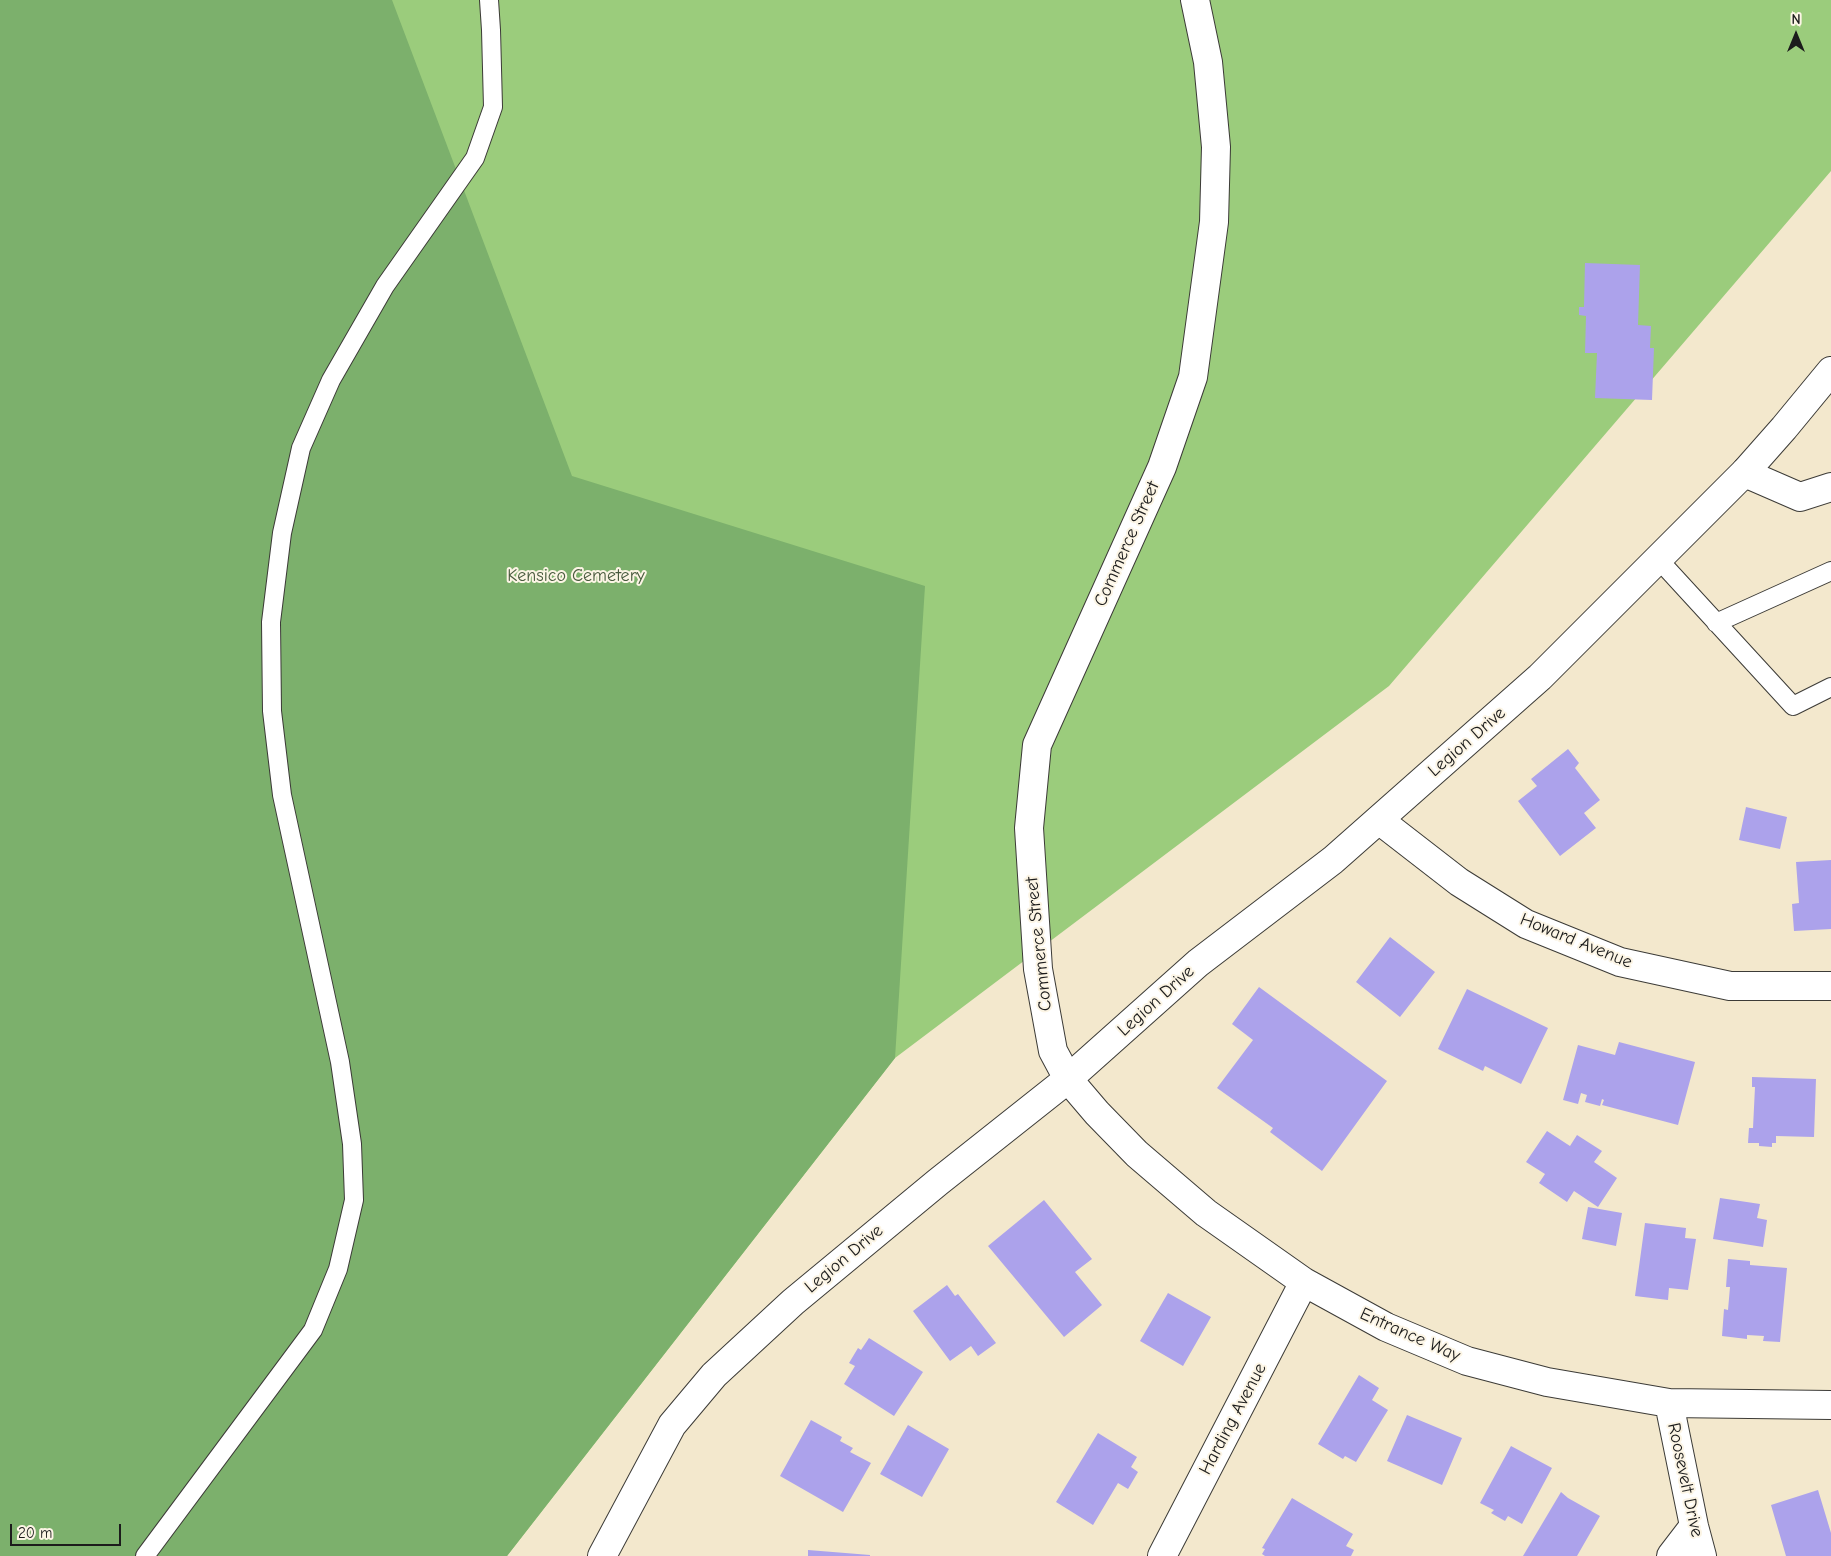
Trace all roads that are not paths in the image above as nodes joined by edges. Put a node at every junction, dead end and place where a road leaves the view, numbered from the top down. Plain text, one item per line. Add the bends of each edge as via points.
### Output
1 (489, 0) edge
2 (1195, 0) edge
3 (1831, 371) edge
4 (1746, 471) junction
5 (1831, 488) edge
6 (1659, 560) junction
7 (1831, 571) edge
8 (1716, 623) junction
9 (1831, 687) edge
10 (1379, 820) junction
11 (1831, 986) edge
12 (1068, 1079) junction
13 (1304, 1282) junction
14 (1668, 1404) junction
15 (1831, 1405) edge
16 (1694, 1526) junction
17 (145, 1556) edge
18 (602, 1556) edge
19 (1162, 1556) edge
20 (1671, 1556) edge
21 (1702, 1556) edge

1 - 17 lane via 493,107 475,158 386,286 330,380 301,448 282,533 272,613 272,711 282,796 340,1062 352,1144 354,1200 338,1269 313,1330
2 - 12 street, Commerce Street via 1208,62 1216,147 1214,222 1193,377 1162,467 1037,744 1029,828 1038,969 1053,1051
3 - 4 street, Legion Drive
4 - 5 street via 1800,497
4 - 6 street, Legion Drive
6 - 8 lane
6 - 10 street, Legion Drive via 1540,678
7 - 8 lane
8 - 9 lane via 1793,706
10 - 11 street, Howard Avenue via 1459,882 1526,924 1620,962 1730,986
10 - 12 street, Legion Drive via 1333,860 1198,963
12 - 13 street, Entrance Way via 1137,1154 1206,1213
12 - 18 street, Legion Drive via 808,1290 714,1375 672,1424
13 - 14 street, Entrance Way via 1386,1327 1467,1361 1547,1382
13 - 19 street, Harding Avenue
14 - 15 street, Entrance Way
14 - 16 street, Roosevelt Drive
16 - 20 street
16 - 21 street, Roosevelt Drive

